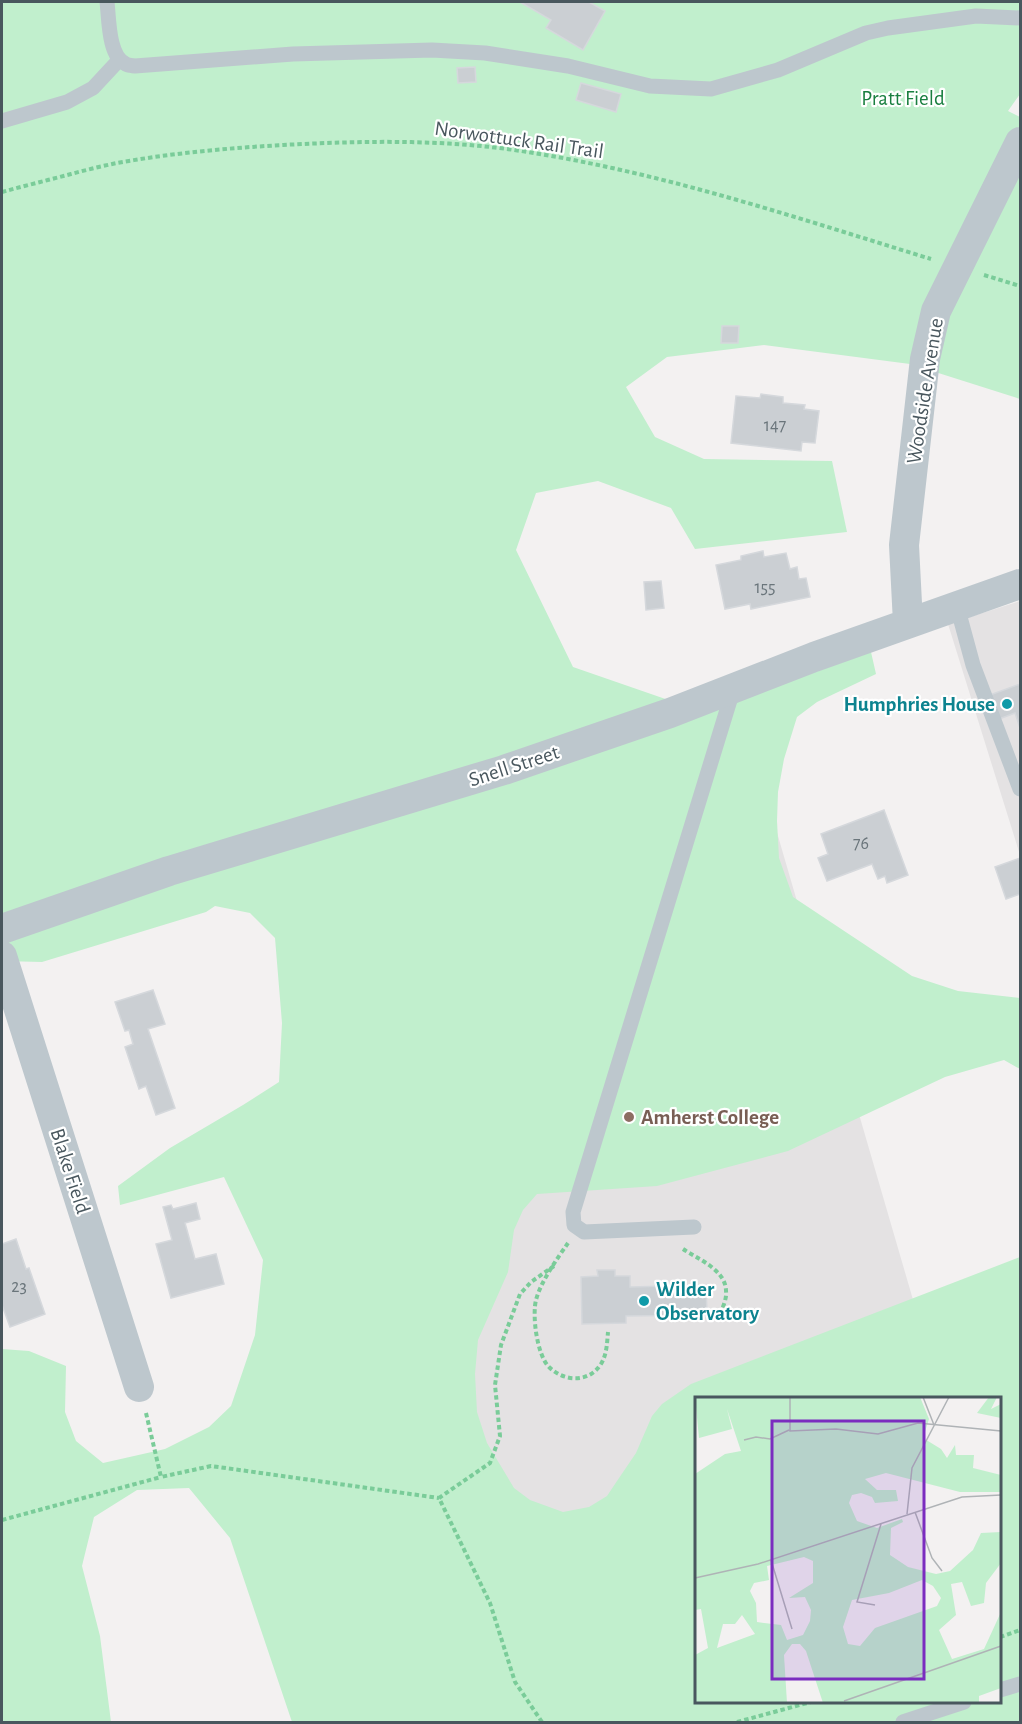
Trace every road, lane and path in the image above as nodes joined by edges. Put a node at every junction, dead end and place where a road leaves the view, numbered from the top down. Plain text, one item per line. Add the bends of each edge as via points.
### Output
1 (107, 2) edge
2 (1020, 18) edge
3 (119, 60) junction
4 (2, 121) edge
5 (1020, 142) edge
6 (2, 192) edge
7 (941, 262) dead end
8 (975, 273) dead end
9 (1020, 286) edge
10 (1020, 584) edge
11 (957, 606) junction
12 (908, 623) junction
13 (734, 687) junction
14 (1020, 789) edge
15 (2, 928) edge
16 (2, 956) edge
17 (694, 1227) dead end
18 (579, 1228) junction
19 (663, 1228) junction
20 (554, 1266) junction
21 (720, 1314) dead end
22 (608, 1332) dead end
23 (139, 1387) joint
24 (161, 1477) junction
25 (439, 1498) junction
26 (2, 1520) edge
27 (1020, 1630) edge
28 (1001, 1636) edge
29 (1020, 1684) edge
30 (1001, 1689) edge
31 (804, 1703) edge
32 (958, 1703) edge
33 (542, 1722) edge
34 (737, 1722) edge
35 (903, 1722) edge

1 - 3 lane via 113,50
2 - 3 lane via 976,16 866,33 778,70 711,89 650,86 568,66 485,53 432,50 293,54 135,66
3 - 4 lane via 93,88 67,102
5 - 12 street, Woodside Avenue via 936,311 925,358 904,545
6 - 7 path, Norwottuck Rail Trail via 115,163 191,152 415,141 506,149 647,175
8 - 9 path
10 - 11 street, Snell Street
11 - 12 street, Snell Street
11 - 14 lane via 974,665
12 - 13 street, Snell Street
13 - 15 street, Snell Street via 504,770 169,871
13 - 18 lane via 573,1212 574,1225
16 - 23 street, Blake Field
17 - 19 lane
18 - 19 lane via 584,1232
18 - 20 path
19 - 21 path via 677,1245 706,1263 723,1280 727,1290
20 - 22 path via 539,1292 535,1318 540,1348 550,1368 564,1377 588,1376 603,1360
20 - 25 path via 520,1294 501,1345 495,1385 500,1436 490,1462
23 - 24 path
24 - 25 path via 211,1466
24 - 26 path
25 - 33 path via 490,1603 515,1682
27 - 28 path
29 - 30 lane
31 - 34 path
32 - 35 lane

